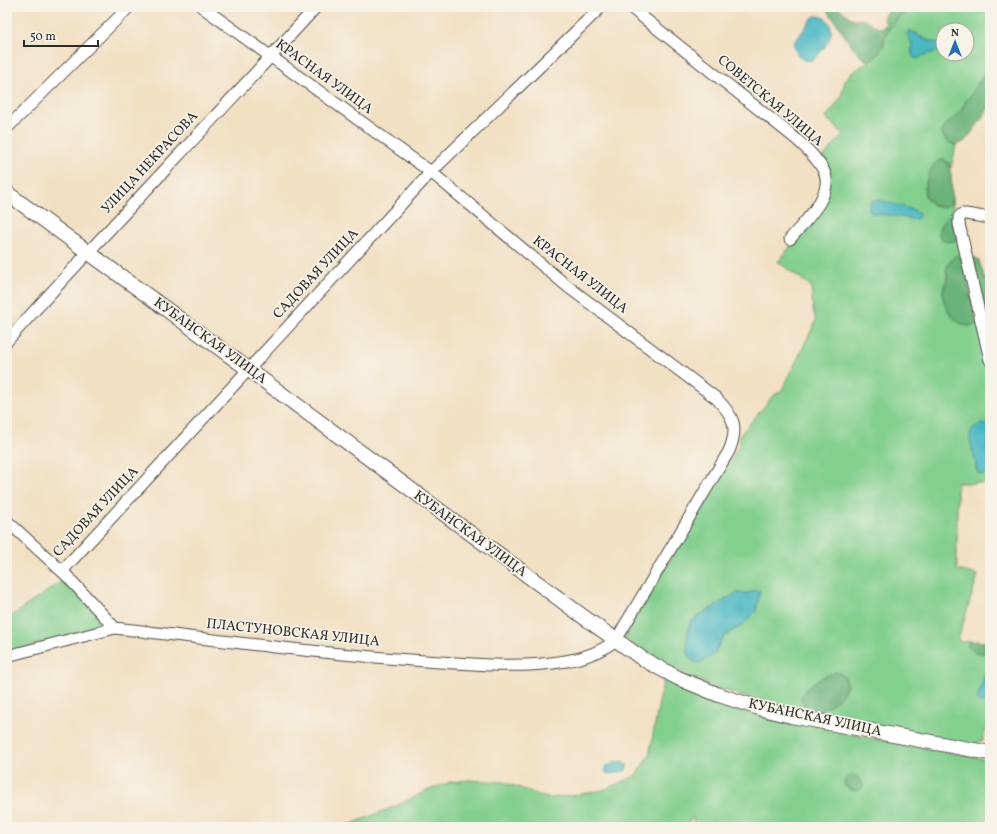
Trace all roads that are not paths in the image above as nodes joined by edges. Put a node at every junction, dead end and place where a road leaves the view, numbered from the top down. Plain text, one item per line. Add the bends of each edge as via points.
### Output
1 (129, 7) edge
2 (202, 7) edge
3 (316, 7) edge
4 (601, 7) edge
5 (630, 7) edge
6 (271, 57) junction
7 (7, 128) edge
8 (431, 172) junction
9 (7, 193) edge
10 (990, 218) edge
11 (790, 239) dead end
12 (87, 252) junction
13 (7, 341) edge
14 (990, 360) edge
15 (248, 369) junction
16 (7, 521) edge
17 (62, 571) junction
18 (115, 628) junction
19 (616, 640) junction
20 (7, 656) edge
21 (990, 753) edge

1 - 7 street
2 - 6 street, КРАСНАЯ УЛИЦА
3 - 6 street, УЛИЦА НЕКРАСОВА
4 - 8 street, САДОВАЯ УЛИЦА
5 - 11 street, СОВЕТСКАЯ УЛИЦА via 795,138 820,164 826,179 826,189 816,208
6 - 8 street, КРАСНАЯ УЛИЦА
6 - 12 street, УЛИЦА НЕКРАСОВА
8 - 15 street, САДОВАЯ УЛИЦА
8 - 19 street, КРАСНАЯ УЛИЦА via 567,286 716,398 733,420 735,434 729,451
9 - 12 street, КУБАНСКАЯ УЛИЦА
10 - 14 street via 966,214 959,217
12 - 13 street, УЛИЦА НЕКРАСОВА
12 - 15 street, КУБАНСКАЯ УЛИЦА
15 - 17 street, САДОВАЯ УЛИЦА
15 - 19 street, КУБАНСКАЯ УЛИЦА
16 - 17 street
17 - 18 street
18 - 19 street, ПЛАСТУНОВСКАЯ УЛИЦА via 382,658 516,665 577,659 603,649
18 - 20 street
19 - 21 street, КУБАНСКАЯ УЛИЦА via 643,659 678,678 762,709

